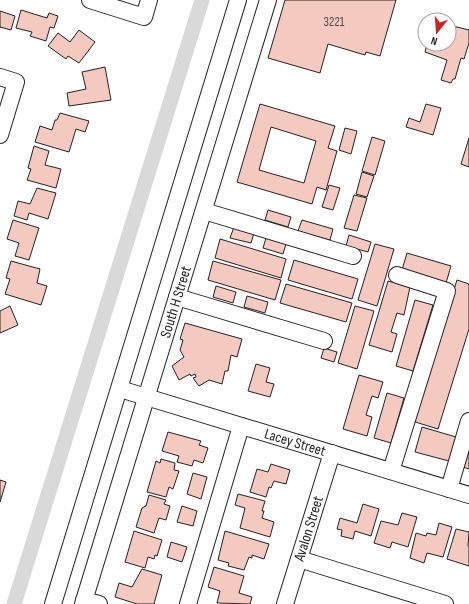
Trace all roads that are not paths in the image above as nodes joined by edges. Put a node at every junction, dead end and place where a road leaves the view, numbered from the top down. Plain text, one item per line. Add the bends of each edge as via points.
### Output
1 (90, 0) edge
2 (149, 0) edge
3 (238, 0) edge
4 (268, 0) edge
5 (0, 77) edge
6 (0, 135) edge
7 (204, 211) junction
8 (353, 256) dead end
9 (397, 275) dead end
10 (177, 297) junction
11 (324, 341) dead end
12 (120, 389) junction
13 (147, 397) junction
14 (469, 421) edge
15 (241, 426) junction
16 (332, 453) junction
17 (391, 471) junction
18 (449, 489) junction
19 (469, 495) edge
20 (299, 559) junction
21 (89, 602) edge
22 (53, 604) edge
23 (188, 604) edge
24 (285, 604) edge
25 (445, 604) edge

1 - 2 street via 144,17
3 - 12 street, South H Street
4 - 7 street, South H Street
5 - 6 street via 16,82
7 - 8 street
7 - 10 street, South H Street
9 - 17 street via 447,291
10 - 11 street
10 - 13 street, South H Street
12 - 13 street, Lacey Street
12 - 22 street, South H Street
13 - 15 street, Lacey Street
13 - 21 street, South H Street
14 - 18 street
15 - 16 street, Lacey Street
15 - 23 street
16 - 17 street, Lacey Street
16 - 20 street, Avalon Street
17 - 18 street, Lacey Street
18 - 19 street, Lacey Street
20 - 24 street, Avalon Street
20 - 25 street

